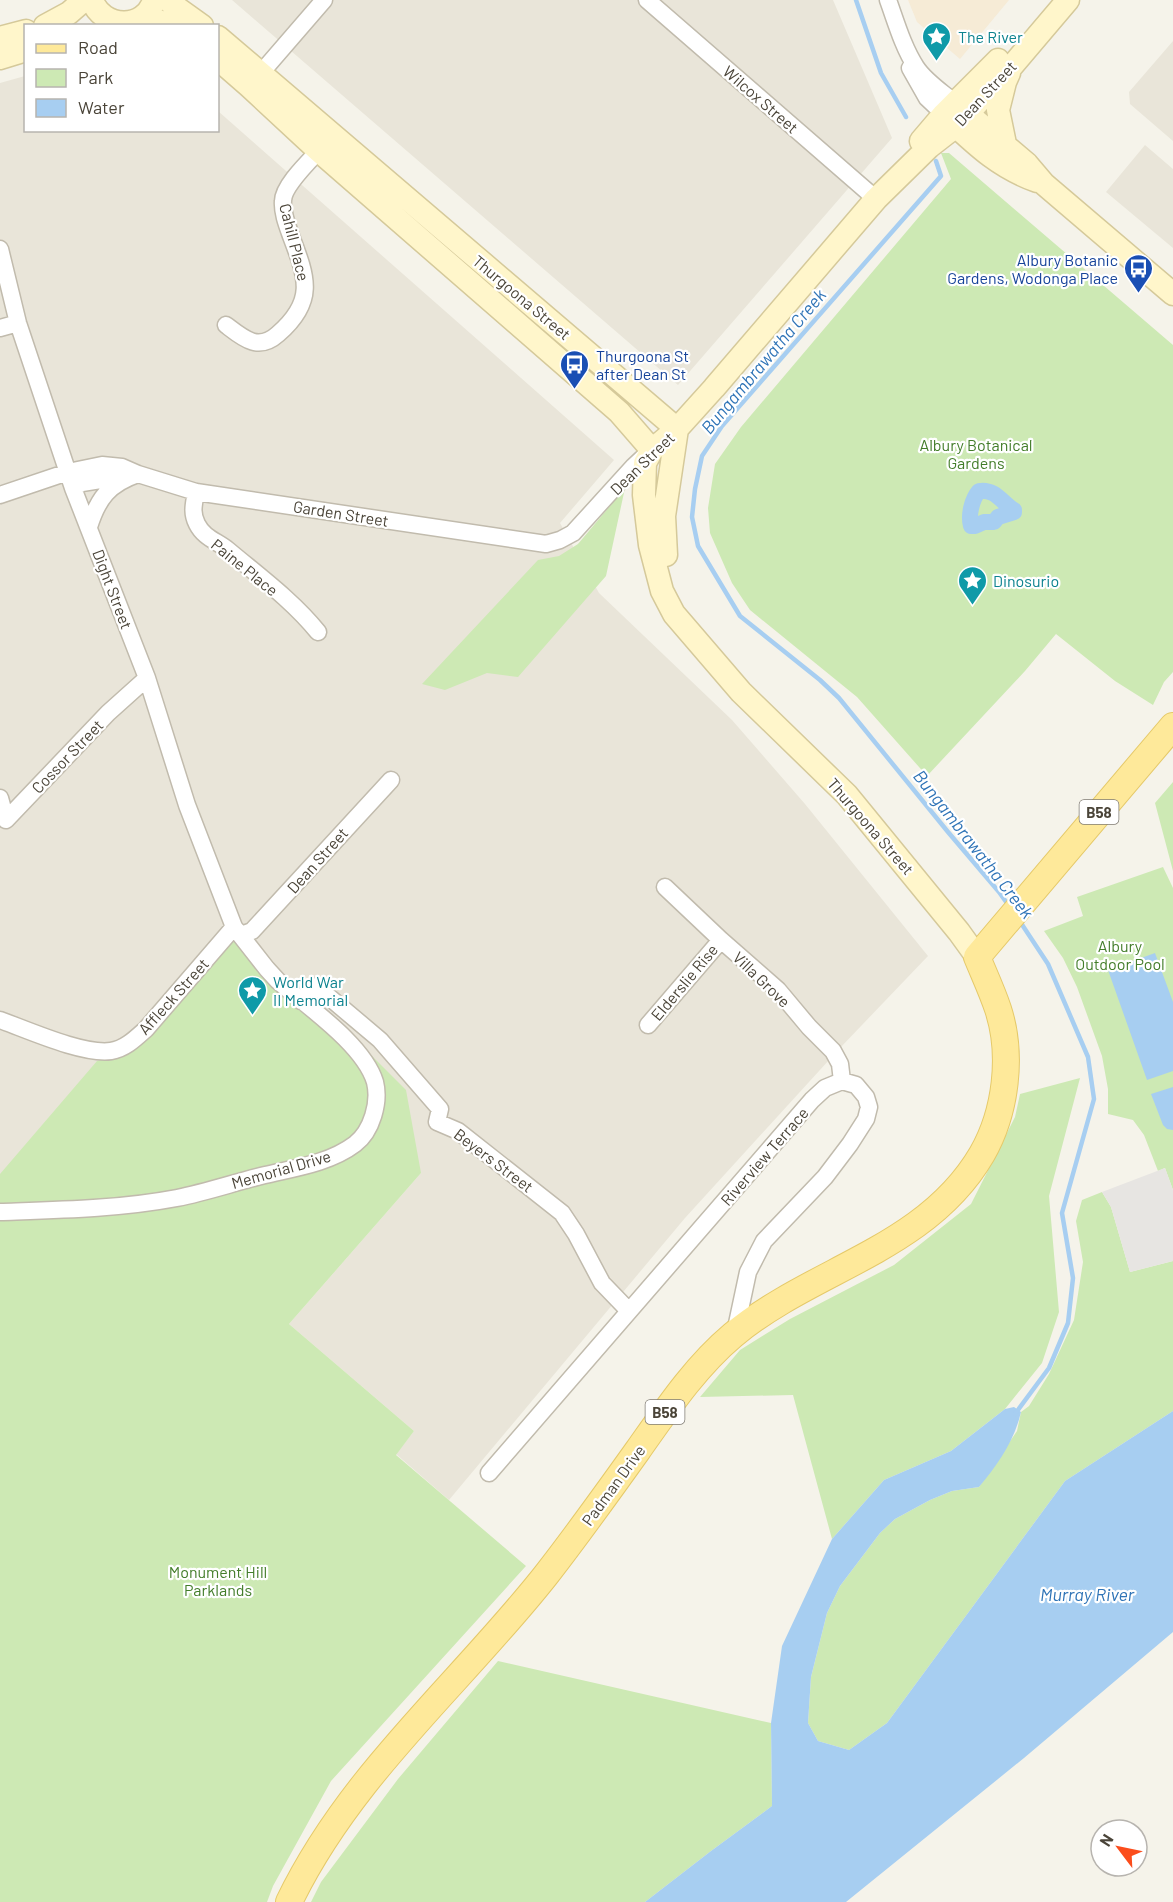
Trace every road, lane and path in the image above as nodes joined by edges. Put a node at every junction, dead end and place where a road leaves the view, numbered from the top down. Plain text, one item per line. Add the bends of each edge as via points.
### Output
1 (84, 0) edge
2 (92, 0) edge
3 (154, 0) edge
4 (168, 0) edge
5 (324, 0) edge
6 (647, 0) edge
7 (888, 0) edge
8 (1049, 0) edge
9 (1068, 0) edge
10 (139, 19) junction
11 (49, 24) edge
12 (108, 24) edge
13 (166, 24) edge
14 (199, 24) edge
15 (24, 32) edge
16 (0, 38) edge
17 (219, 38) edge
18 (24, 51) edge
19 (0, 58) edge
20 (219, 60) edge
21 (1012, 66) junction
22 (255, 80) junction
23 (956, 114) junction
24 (326, 143) junction
25 (1005, 144) junction
26 (1044, 184) junction
27 (876, 199) junction
28 (0, 249) edge
29 (1173, 294) edge
30 (18, 323) junction
31 (226, 325) dead end
32 (0, 328) edge
33 (560, 329) junction
34 (544, 347) junction
35 (677, 429) junction
36 (652, 450) junction
37 (138, 474) junction
38 (70, 480) junction
39 (196, 492) junction
40 (0, 495) edge
41 (89, 526) junction
42 (546, 544) joint
43 (318, 632) dead end
44 (706, 652) junction
45 (147, 678) junction
46 (1173, 726) edge
47 (391, 780) dead end
48 (0, 798) edge
49 (665, 887) dead end
50 (238, 931) junction
51 (721, 940) junction
52 (977, 957) junction
53 (301, 1001) junction
54 (0, 1020) edge
55 (648, 1025) dead end
56 (842, 1081) junction
57 (0, 1212) edge
58 (629, 1311) junction
59 (735, 1333) junction
60 (489, 1473) dead end
61 (289, 1902) edge

1 - 11 main road
2 - 12 main road
3 - 10 main road
4 - 14 main road
5 - 22 street
6 - 27 street, Wilcox Street
7 - 23 street via 919,87 927,98
8 - 23 main road, Dean Street
9 - 21 main road, Dean Street
10 - 12 main road
10 - 13 main road
15 - 16 main road
17 - 22 main road, Thurgoona Street
18 - 19 main road
20 - 22 main road, Thurgoona Street
21 - 23 main road, Dean Street
21 - 25 main road via 998,111
22 - 24 main road, Thurgoona Street
23 - 25 main road
23 - 26 main road via 969,140 992,159
23 - 27 main road, Dean Street
24 - 31 street, Cahill Place via 288,187 282,200 306,289 297,313 265,342 244,340
24 - 33 main road, Thurgoona Street
24 - 34 main road, Thurgoona Street
25 - 26 main road
26 - 29 main road
27 - 35 main road, Dean Street
28 - 30 street, Dight Street
30 - 32 street
30 - 38 street, Dight Street
33 - 34 main road
33 - 35 main road, Thurgoona Street
34 - 36 main road, Thurgoona Street via 619,412
35 - 36 main road, Dean Street
35 - 44 main road, Thurgoona Street via 664,516 664,547 678,599
36 - 42 street, Dean Street via 573,533
36 - 44 main road, Thurgoona Street via 645,463 644,495 654,564 674,614
37 - 38 street, Garden Street via 102,465
37 - 39 street, Garden Street
37 - 41 street via 123,479 105,493
38 - 40 street, Garden Street
38 - 41 street, Dight Street
39 - 42 street, Garden Street
39 - 43 street, Paine Place via 192,510 204,534 271,586
41 - 45 street, Dight Street
44 - 52 main road, Thurgoona Street via 757,709 847,795
45 - 48 street, Cossor Street via 108,712 6,820
45 - 50 street, Dight Street via 187,805
46 - 52 main road, B58
47 - 50 street, Dean Street via 252,931
49 - 51 street, Villa Grove
50 - 53 street, Memorial Drive via 267,969
50 - 54 street, Affleck Street via 146,1029 129,1044 113,1051 97,1052
51 - 55 street, Elderslie Rise
51 - 56 street, Villa Grove via 778,990 833,1051
52 - 59 main road, Padman Drive / B58 via 999,1011 1005,1067 996,1124 983,1152 946,1201 923,1221
53 - 57 street, Memorial Drive via 357,1050 375,1082 373,1117 358,1142 314,1163 179,1197 100,1208
53 - 58 street, Beyers Street via 316,986 380,1040 440,1109 436,1122 458,1131 562,1213 602,1283
56 - 58 street, Riverview Terrace via 825,1088 812,1100
56 - 59 street via 856,1085 866,1097 866,1119 825,1177 764,1241 748,1272
58 - 60 street, Riverview Terrace
59 - 61 main road, Padman Drive / B58 via 680,1392 532,1593 385,1757 317,1852

